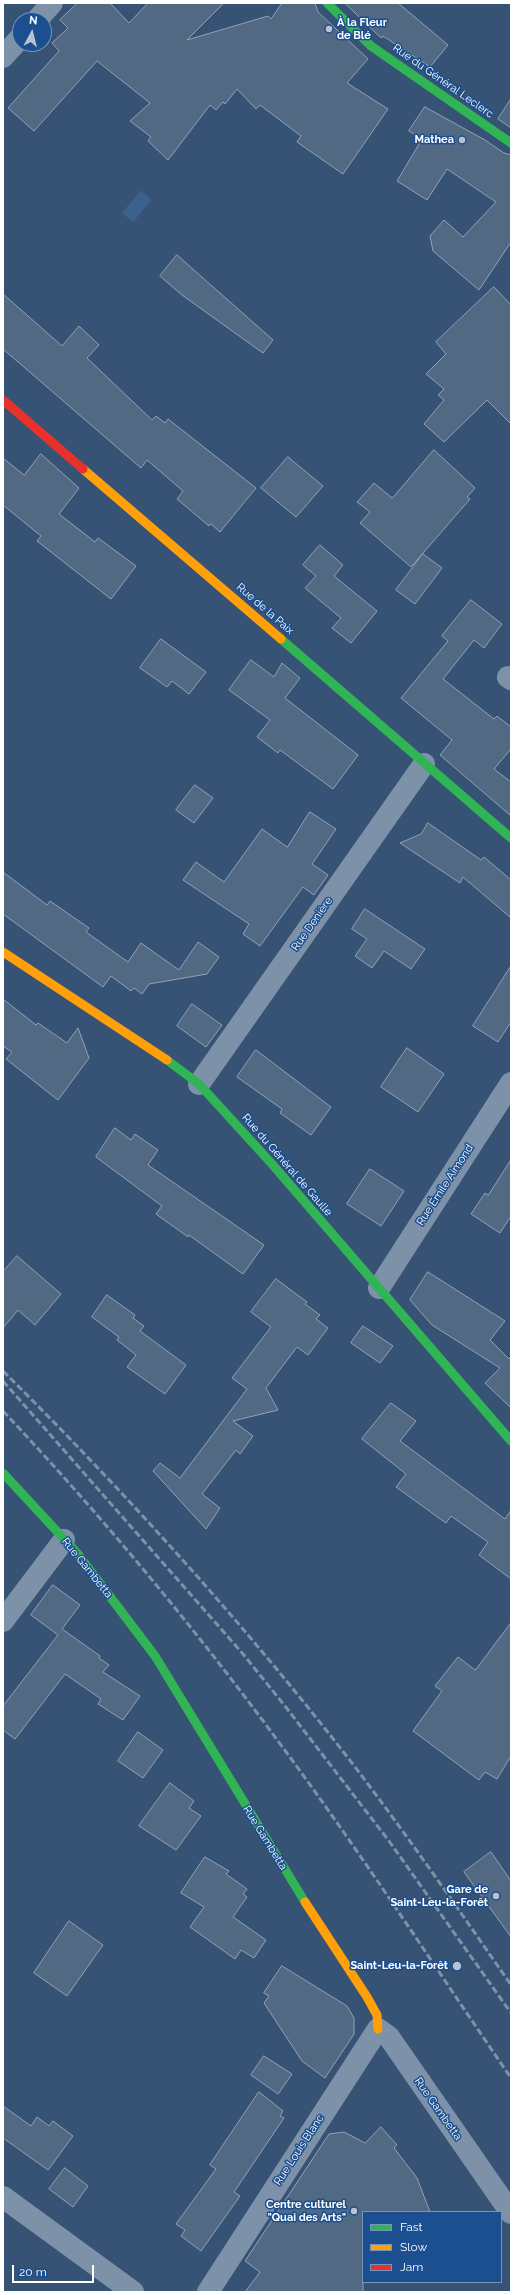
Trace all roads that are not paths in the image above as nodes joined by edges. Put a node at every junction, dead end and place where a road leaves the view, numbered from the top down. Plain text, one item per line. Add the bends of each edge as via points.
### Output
1 (52, 3) edge
2 (327, 3) edge
3 (44, 12) edge
4 (12, 47) edge
5 (3, 57) edge
6 (511, 144) edge
7 (3, 400) edge
8 (424, 764) junction
9 (511, 838) edge
10 (3, 952) edge
11 (511, 1083) edge
12 (199, 1084) junction
13 (380, 1288) junction
14 (511, 1441) edge
15 (3, 1474) edge
16 (64, 1540) junction
17 (3, 1621) edge
18 (378, 2029) junction
19 (3, 2198) edge
20 (511, 2212) edge
21 (133, 2292) edge
22 (208, 2292) edge

1 - 3 street
2 - 6 street, Rue du Général Leclerc via 371,46
4 - 5 street
7 - 8 street, Rue de la Paix
8 - 9 street, Rue de la Paix
8 - 12 street, Rue Denière
10 - 12 street, Rue du Général de Gaulle via 171,1062
11 - 13 street, Rue Émile Aimond
12 - 13 street, Rue du Général de Gaulle
13 - 14 street, Rue du Général de Gaulle
15 - 16 street, Rue Gambetta
16 - 17 street
16 - 18 street, Rue Gambetta via 77,1553 155,1656 307,1906 374,2009
18 - 20 street, Rue Gambetta via 389,2037
18 - 22 street, Rue Louis Blanc
19 - 21 street

